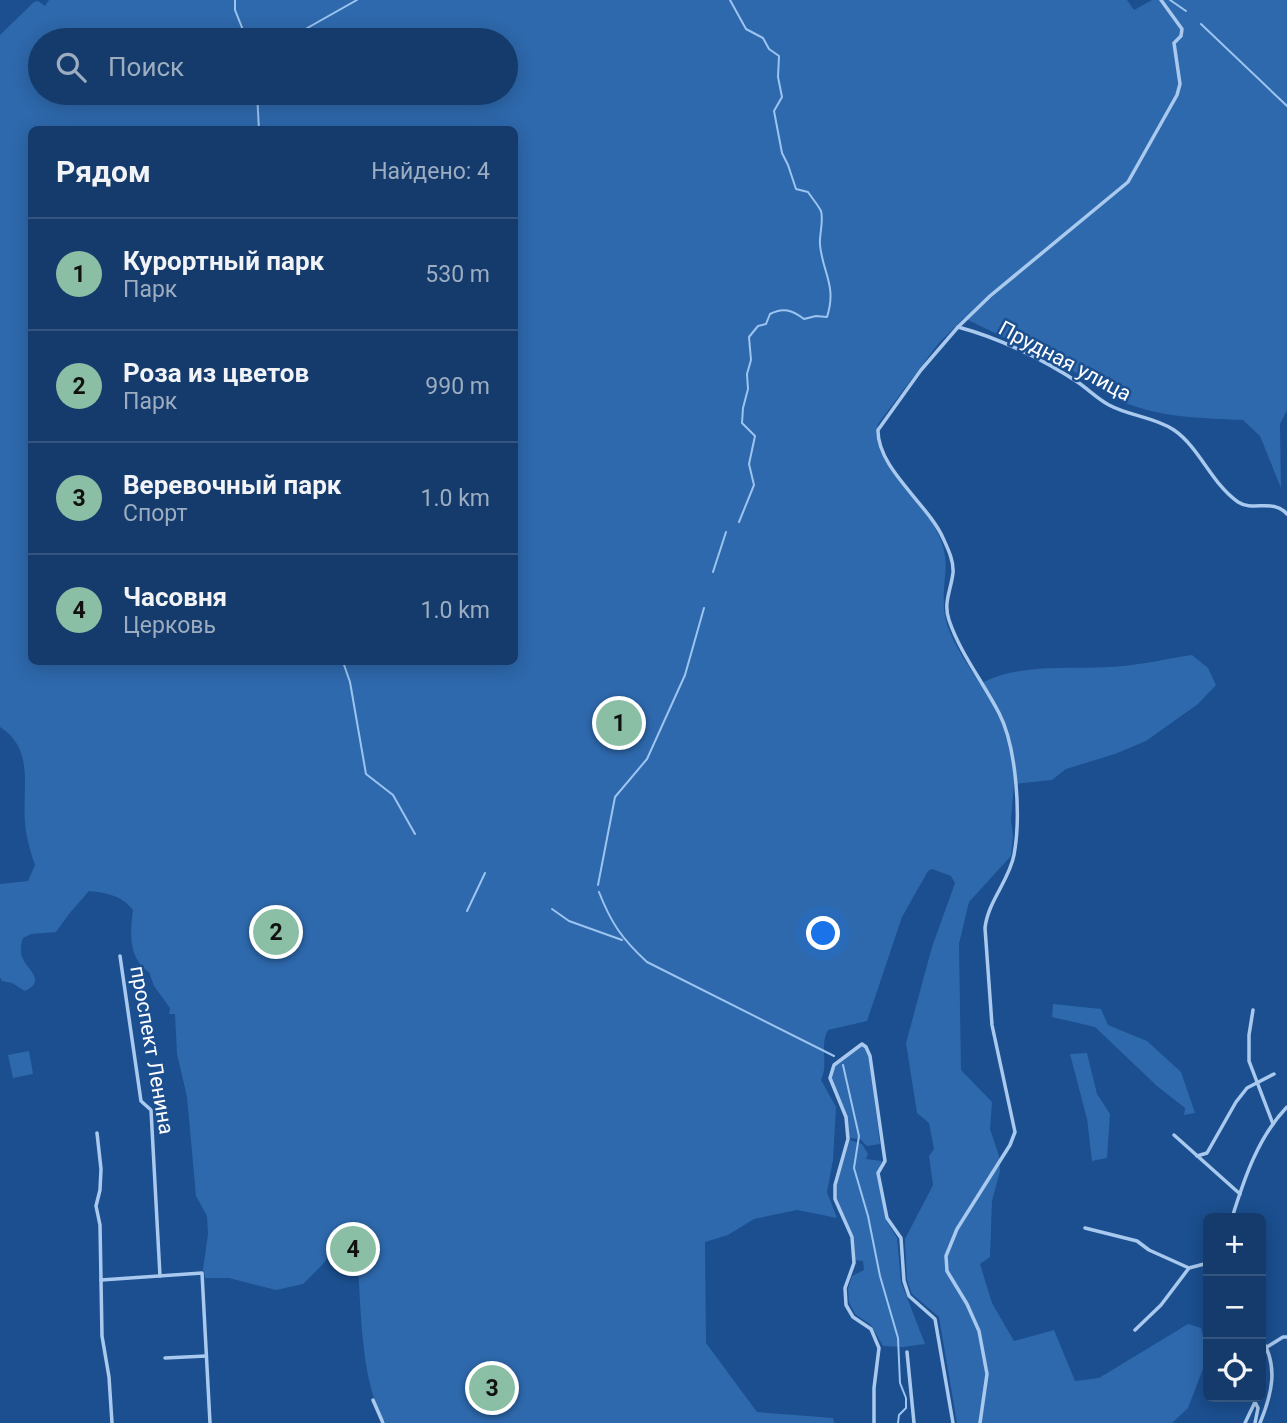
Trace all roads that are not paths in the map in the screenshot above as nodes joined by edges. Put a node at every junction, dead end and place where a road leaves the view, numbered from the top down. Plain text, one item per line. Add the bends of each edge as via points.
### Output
1 (1161, 0) edge
2 (958, 327) junction
3 (1287, 514) edge
4 (120, 956) dead end
5 (1253, 1010) dead end
6 (1274, 1074) dead end
7 (1256, 1082) junction
8 (1287, 1107) edge
9 (1273, 1124) junction
10 (97, 1133) dead end
11 (1174, 1135) dead end
12 (1197, 1156) junction
13 (1240, 1194) junction
14 (1234, 1213) edge
15 (1084, 1228) dead end
16 (1203, 1264) edge
17 (1189, 1268) junction
18 (160, 1276) junction
19 (101, 1280) junction
20 (1135, 1330) dead end
21 (1287, 1337) edge
22 (1262, 1339) edge
23 (1267, 1347) junction
24 (907, 1352) dead end
25 (206, 1356) junction
26 (165, 1357) dead end
27 (373, 1400) dead end
28 (112, 1423) edge
29 (210, 1423) edge
30 (383, 1423) edge
31 (874, 1423) edge
32 (914, 1423) edge
33 (953, 1423) edge
34 (980, 1423) edge
35 (1245, 1423) edge
36 (1257, 1423) edge

1 - 2 street via 1182,29 1174,43 1180,84 1128,181
2 - 3 street, Прудная улица via 1024,353 1080,383 1111,406 1172,429 1240,504 1277,506
2 - 34 street via 880,424 878,436 888,460 931,515 950,553 953,575 947,617 1006,727 1015,774 1014,856 987,913 985,928 992,1025 1015,1132 957,1229 946,1265 979,1331 987,1374
4 - 18 street, проспект Ленина via 141,1101 151,1110
5 - 7 street via 1248,1053
6 - 7 street
7 - 9 street
7 - 12 street via 1236,1102 1206,1153
8 - 9 street
9 - 13 street
10 - 19 street
11 - 12 street
12 - 13 street
13 - 14 street
15 - 17 street via 1137,1241
16 - 17 street
17 - 20 street
18 - 19 street
18 - 25 street via 202,1273
19 - 28 street
21 - 23 street
22 - 23 street
23 - 36 street via 1272,1390
24 - 32 street
25 - 26 street
25 - 29 street
27 - 30 street
31 - 33 street via 879,1348 872,1329 853,1317 846,1305 845,1287 854,1262 852,1237 835,1199 835,1185 848,1139 846,1117 830,1078 834,1065 862,1044 870,1056 885,1161 878,1174 887,1218 901,1238 909,1296 935,1319
35 - 36 street via 1255,1402

